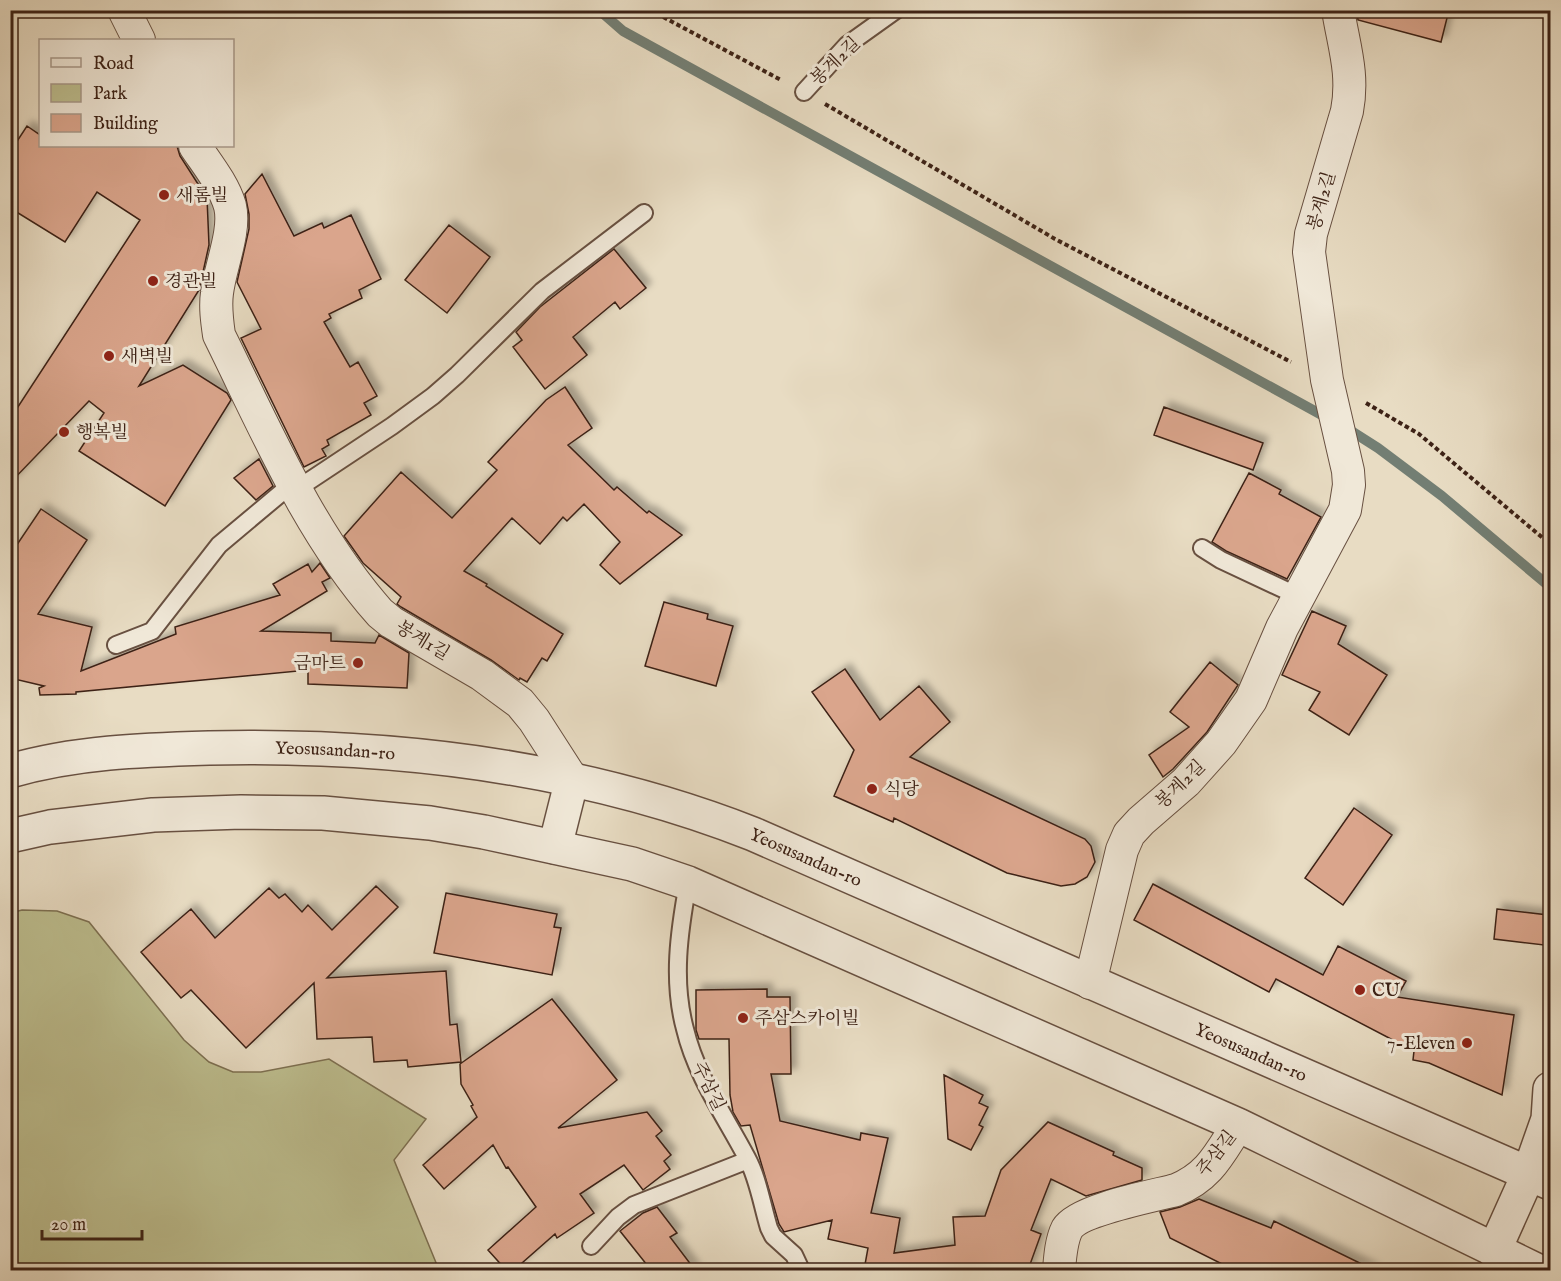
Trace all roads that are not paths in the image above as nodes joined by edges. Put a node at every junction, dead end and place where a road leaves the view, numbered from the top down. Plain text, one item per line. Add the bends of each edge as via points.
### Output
1 (124, 10) edge
2 (896, 10) edge
3 (1338, 10) edge
4 (138, 39) edge
5 (804, 92) road end
6 (196, 147) edge
7 (644, 213) dead end
8 (295, 486) junction
9 (1202, 548) dead end
10 (1298, 596) junction
11 (116, 645) dead end
12 (10, 771) edge
13 (572, 779) junction
14 (10, 836) edge
15 (555, 847) junction
16 (687, 883) junction
17 (1090, 982) junction
18 (1550, 1110) edge
19 (1238, 1125) junction
20 (748, 1160) junction
21 (1540, 1178) edge
22 (591, 1246) dead end
23 (1494, 1251) junction
24 (801, 1270) edge
25 (1059, 1270) edge
26 (1536, 1270) edge

1 - 4 street
2 - 5 lane, 봉계2길 via 847,45
3 - 10 street, 봉계2길 via 1351,91 1309,252 1329,387 1349,485 1345,510
6 - 8 street, 봉계1길 via 230,206 230,228 217,293 219,335
7 - 8 lane via 542,291 433,396
8 - 11 lane via 219,545 152,631
8 - 13 street, 봉계1길 via 325,538 380,613 512,697 534,720
9 - 10 lane
10 - 17 street, 봉계2길 via 1240,717 1186,782 1129,834
12 - 13 street, Yeosusandan-ro via 131,751 246,747 456,759
13 - 15 street
13 - 17 street, Yeosusandan-ro via 712,818
14 - 15 street via 112,819 280,811 430,823
15 - 16 street via 632,864
16 - 19 street
16 - 20 lane, 주삼길 via 677,967 685,1029 696,1064
17 - 21 street, Yeosusandan-ro
18 - 21 street
19 - 23 street
19 - 25 street, 주삼길 via 1213,1164 1189,1185 1076,1220 1064,1237
20 - 22 lane via 634,1205
20 - 24 lane, 주삼길 via 769,1228 794,1255
21 - 23 street
23 - 26 street

